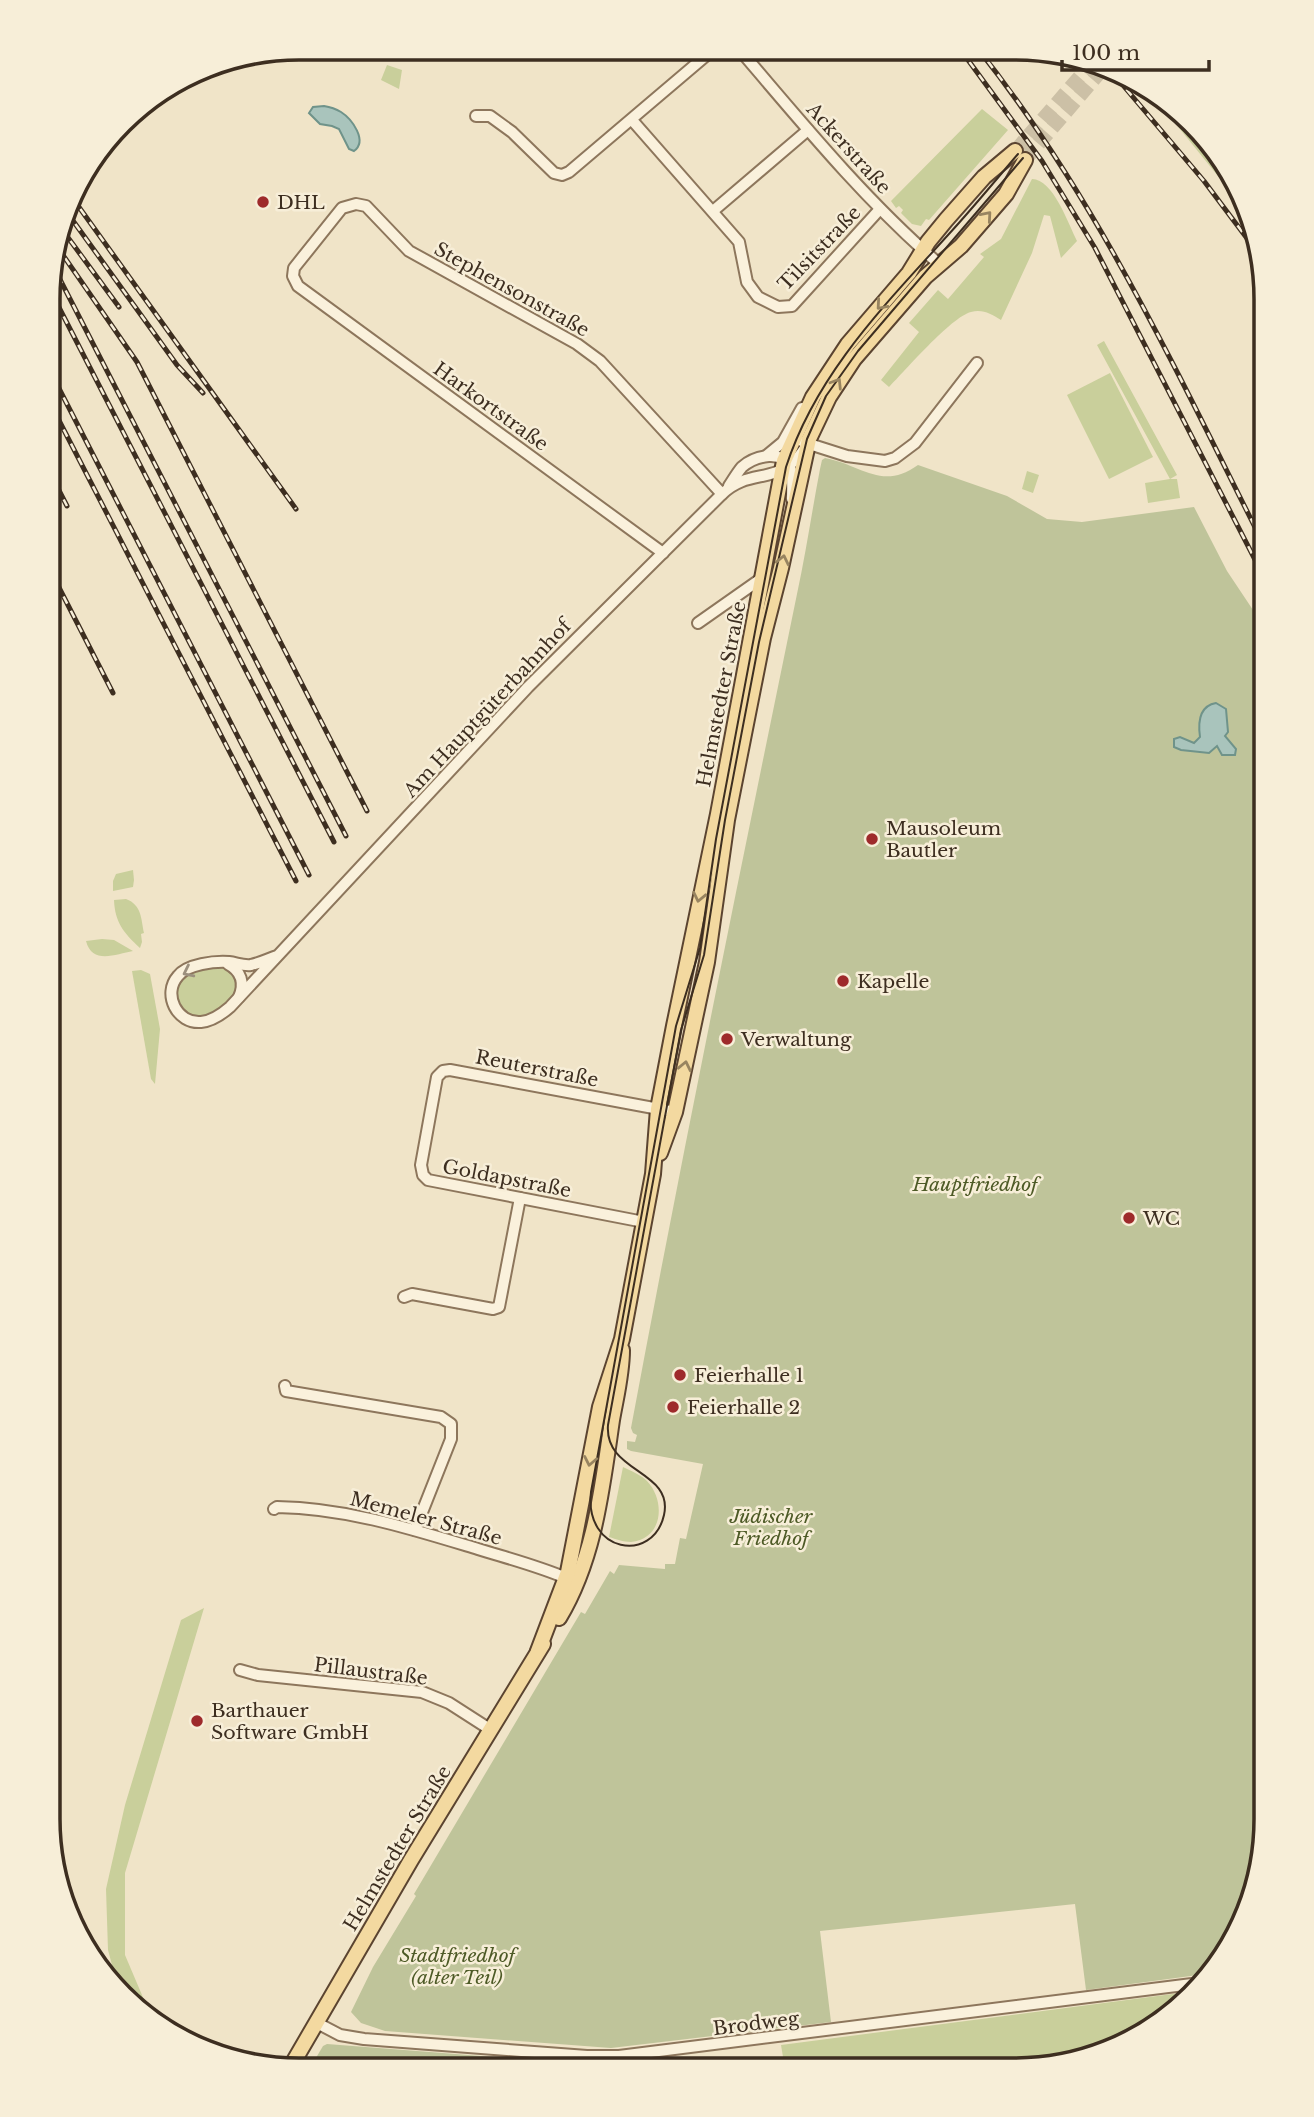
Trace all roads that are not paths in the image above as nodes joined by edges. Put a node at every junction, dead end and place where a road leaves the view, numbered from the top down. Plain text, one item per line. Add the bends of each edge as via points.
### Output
1 (701, 60) edge
2 (749, 60) edge
3 (476, 116) dead end
4 (632, 120) junction
5 (808, 130) junction
6 (880, 209) junction
7 (713, 212) junction
8 (923, 251) junction
9 (939, 264) junction
10 (298, 286) joint
11 (977, 363) dead end
12 (811, 402) junction
13 (807, 444) junction
14 (764, 457) junction
15 (785, 466) junction
16 (756, 477) junction
17 (725, 492) junction
18 (776, 500) junction
19 (792, 513) junction
20 (663, 553) junction
21 (762, 578) junction
22 (698, 624) dead end
23 (277, 956) junction
24 (221, 963) junction
25 (680, 992) junction
26 (699, 996) junction
27 (238, 999) junction
28 (658, 1109) junction
29 (675, 1112) junction
30 (430, 1119) joint
31 (653, 1174) junction
32 (520, 1198) junction
33 (644, 1222) junction
34 (404, 1297) dead end
35 (622, 1339) junction
36 (285, 1386) dead end
37 (274, 1509) dead end
38 (415, 1530) junction
39 (587, 1554) junction
40 (567, 1575) junction
41 (556, 1624) junction
42 (538, 1651) junction
43 (240, 1670) dead end
44 (491, 1730) junction
45 (1186, 1985) edge
46 (317, 2023) junction
47 (296, 2058) edge

1 - 4 street
2 - 5 street, Ackerstraße
3 - 4 street via 490,116 554,173 562,175
4 - 7 street
5 - 6 street, Ackerstraße
5 - 7 street
6 - 7 street, Tilsitstraße via 792,306 778,307 758,297 747,282 739,242
6 - 8 street, Ackerstraße
8 - 9 street, Ackerstraße
9 -> 8 main road, Helmstedter Straße via 1006,194 1020,155 984,177
8 -> 12 main road, Helmstedter Straße via 848,344
13 -> 9 main road, Helmstedter Straße via 847,369
10 - 17 street, Stephensonstraße via 294,268 338,212 348,205 366,206 409,251 600,361
10 - 20 street, Harkortstraße
11 - 13 street via 915,443 895,458 874,460
12 - 13 street, Helmstedter Straße via 802,438
12 - 14 street, Helmstedter Straße via 781,444
12 - 15 main road, Helmstedter Straße
13 - 15 street
13 - 19 main road, Helmstedter Straße
14 - 15 street via 776,456
14 - 17 street, Am Hauptgüterbahnhof via 742,468
15 - 16 street, Am Hauptgüterbahnhof
15 - 18 main road, Helmstedter Straße
15 - 19 street
16 - 17 street, Am Hauptgüterbahnhof
16 - 18 street via 771,486
17 - 20 street, Am Hauptgüterbahnhof
18 - 21 main road, Helmstedter Straße
26 -> 19 main road, Helmstedter Straße via 727,820
20 - 23 street, Am Hauptgüterbahnhof via 528,687
21 - 22 street
21 -> 25 main road, Helmstedter Straße
23 - 24 street, Am Hauptgüterbahnhof via 250,965
23 - 27 street, Am Hauptgüterbahnhof
24 - 27 street via 233,967 241,978
24 -> 27 street, Am Hauptgüterbahnhof via 191,968 177,976 171,990 174,1007 187,1019 202,1022
25 - 26 main road
25 - 28 main road, Helmstedter Straße
29 -> 26 main road, Helmstedter Straße
28 - 29 street, Reuterstraße
28 - 30 street, Reuterstraße via 450,1070 437,1077
28 - 31 main road, Helmstedter Straße
29 - 31 main road, Helmstedter Straße
30 - 32 street, Goldapstraße via 421,1165 428,1180
31 - 33 main road, Helmstedter Straße
32 - 33 street, Goldapstraße
32 - 34 street via 499,1307 412,1294
33 - 35 main road, Helmstedter Straße
35 - 39 main road, Helmstedter Straße via 605,1475
35 -> 40 main road, Helmstedter Straße via 600,1407
36 - 38 street via 286,1391 441,1417 452,1424 451,1439
37 - 38 street, Memeler Straße via 333,1511
38 - 40 street, Memeler Straße
39 - 40 main road
39 - 41 main road, Helmstedter Straße
40 - 41 main road via 566,1597
40 - 42 main road, Helmstedter Straße
41 - 42 main road, Helmstedter Straße
42 - 44 main road, Helmstedter Straße
43 - 44 street, Pillaustraße via 422,1692
44 - 46 main road, Helmstedter Straße
45 - 46 street, Brodweg via 611,2057 364,2039 340,2035
46 - 47 main road, Helmstedter Straße

